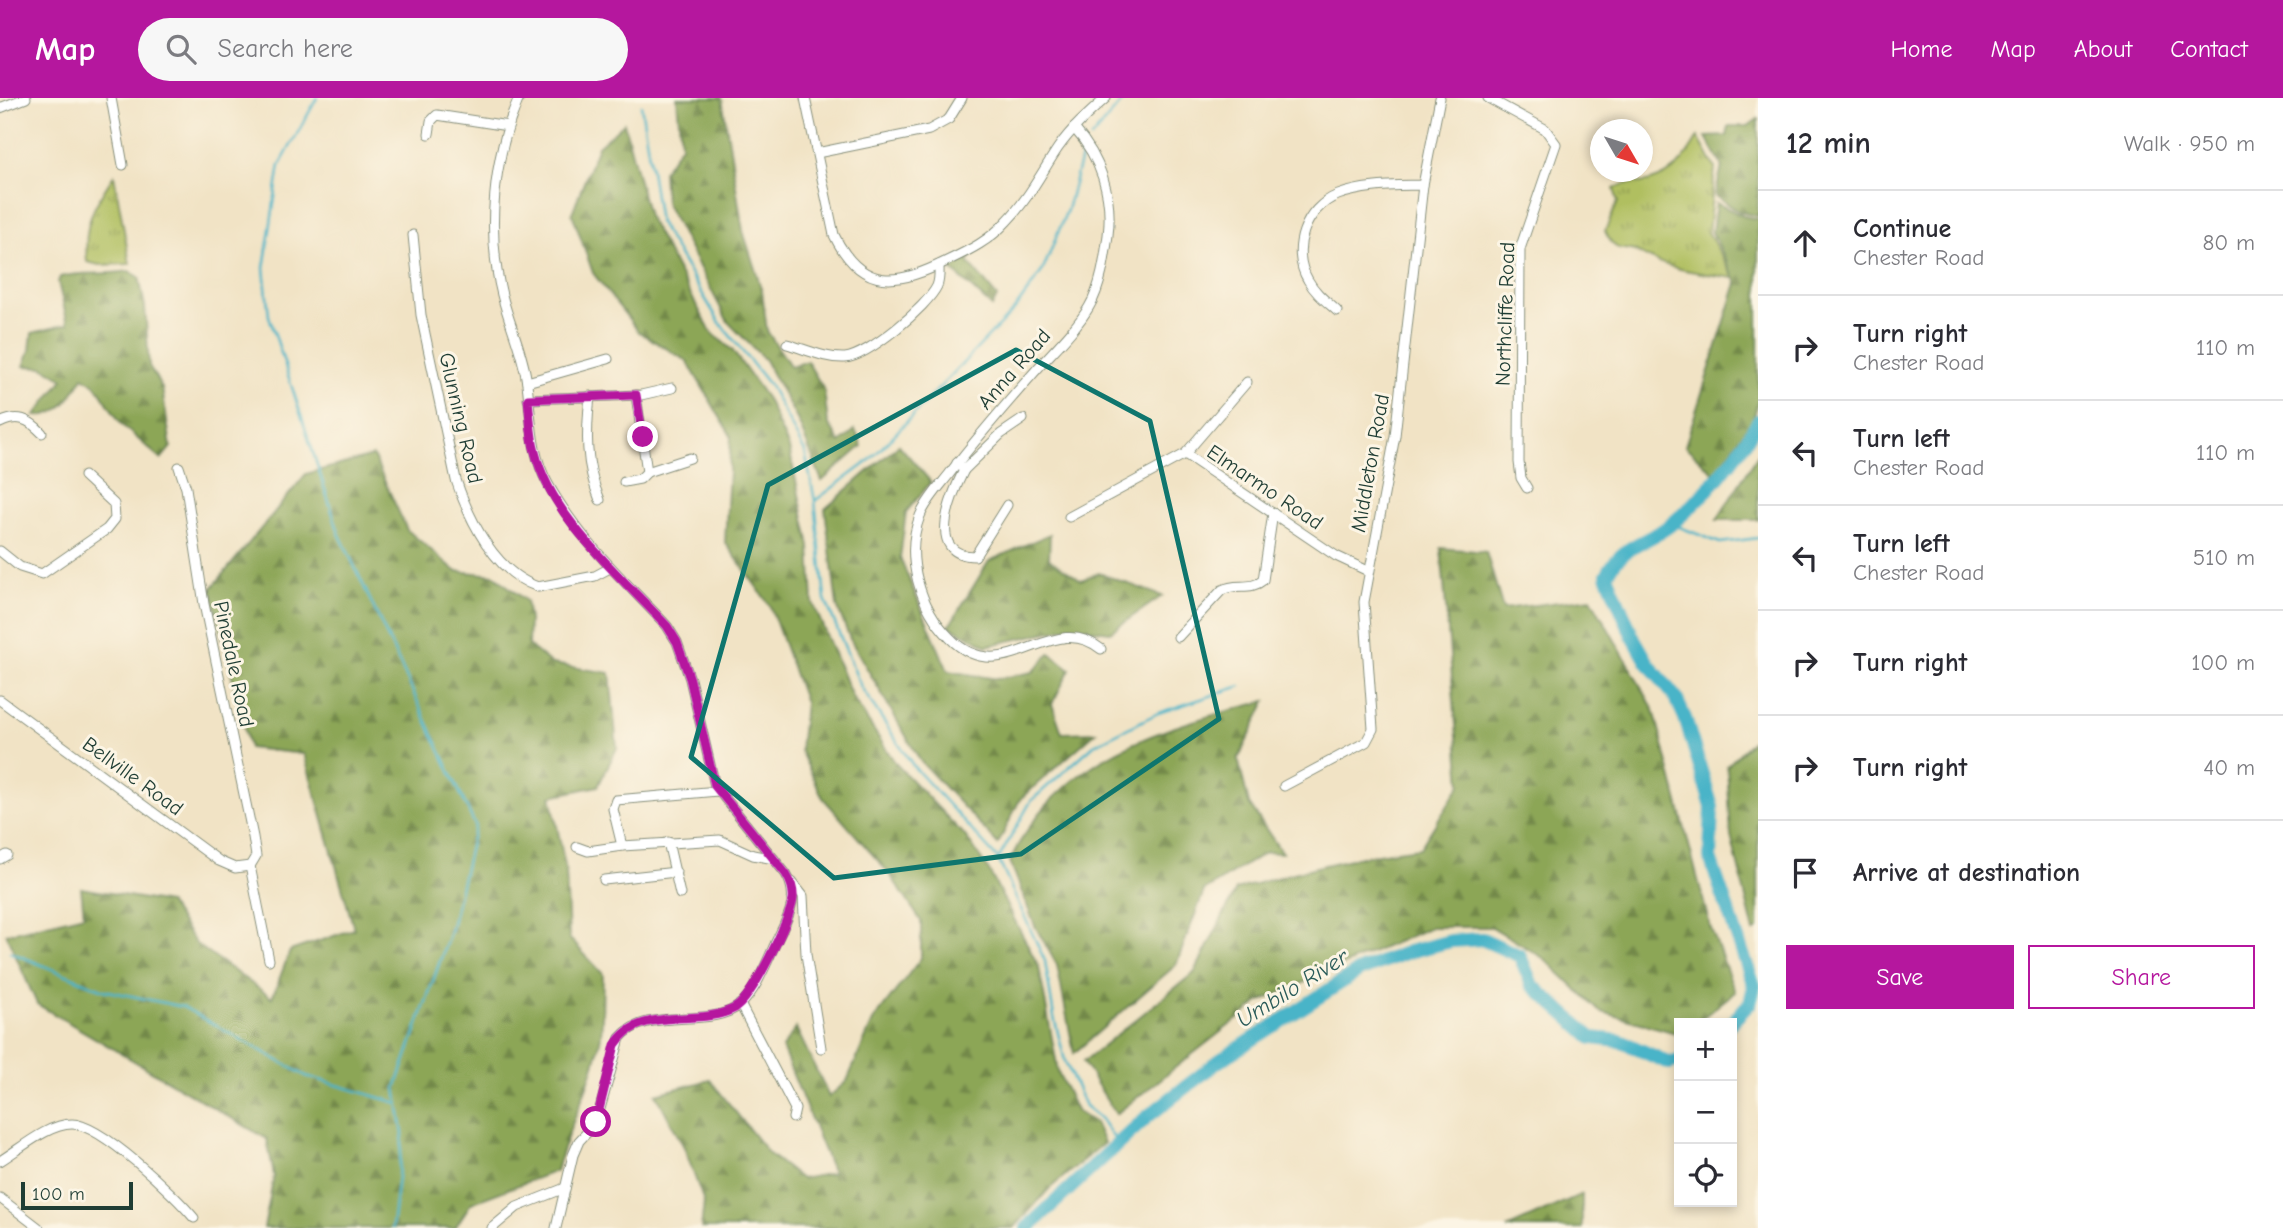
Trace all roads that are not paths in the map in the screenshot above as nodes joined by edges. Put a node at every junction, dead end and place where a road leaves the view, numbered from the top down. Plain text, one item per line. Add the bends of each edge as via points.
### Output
1 (26, 98) edge
2 (111, 98) edge
3 (519, 98) edge
4 (805, 98) edge
5 (962, 98) edge
6 (1106, 98) edge
7 (1440, 98) edge
8 (1488, 98) edge
9 (0, 108) edge
10 (508, 126) junction
11 (1074, 128) junction
12 (429, 134) dead end
13 (817, 153) junction
14 (123, 165) dead end
15 (1423, 185) junction
16 (412, 235) dead end
17 (939, 265) junction
18 (1337, 311) dead end
19 (787, 344) dead end
20 (608, 359) dead end
21 (527, 382) junction
22 (1247, 382) dead end
23 (672, 388) dead end
24 (636, 395) junction
25 (590, 396) junction
26 (528, 399) junction
27 (1023, 419) dead end
28 (0, 423) edge
29 (42, 433) dead end
30 (1185, 454) junction
31 (690, 458) dead end
32 (179, 467) dead end
33 (961, 467) junction
34 (647, 472) junction
35 (84, 476) dead end
36 (624, 482) dead end
37 (1527, 488) dead end
38 (600, 500) dead end
39 (1007, 505) dead end
40 (1273, 513) junction
41 (1069, 517) dead end
42 (0, 551) edge
43 (610, 568) junction
44 (1368, 570) junction
45 (1178, 637) dead end
46 (1101, 649) dead end
47 (0, 700) edge
48 (1284, 786) dead end
49 (718, 791) junction
50 (668, 842) junction
51 (622, 845) junction
52 (577, 847) dead end
53 (774, 859) junction
54 (250, 866) junction
55 (676, 872) junction
56 (604, 880) dead end
57 (792, 882) junction
58 (680, 894) dead end
59 (269, 960) dead end
60 (740, 1004) junction
61 (821, 1048) dead end
62 (793, 1118) dead end
63 (0, 1161) edge
64 (565, 1188) junction
65 (0, 1198) edge
66 (194, 1219) dead end
67 (39, 1228) edge
68 (492, 1228) edge
69 (556, 1228) edge

1 - 9 street
2 - 14 street
3 - 10 street
4 - 13 street
5 - 13 street via 949,119 929,130
6 - 11 street
7 - 15 street, Middleton Road
8 - 37 street, Northcliffe Road via 1545,130 1556,144 1520,249 1519,462
10 - 12 street via 437,115
10 - 21 street via 496,186 496,251 499,284
11 - 17 street via 1004,225 983,243
11 - 33 street, Anna Road via 1098,162 1109,204 1099,282 1077,324
13 - 17 street via 834,235 850,261 873,277 889,281
15 - 18 street via 1367,187 1336,196 1307,221 1300,260 1316,293
15 - 44 street, Middleton Road via 1395,436
16 - 43 street, Glunning Road via 421,315 456,480 489,546 504,564 538,587 595,576
17 - 19 street via 939,281 930,296 867,350 844,358
20 - 21 street
21 - 26 street
22 - 30 street
23 - 24 street
24 - 25 street
24 - 34 street
25 - 26 street
25 - 38 street via 588,464
26 - 43 street via 533,445 542,472 569,519
27 - 33 street
28 - 29 street via 20,417 33,422
30 - 40 street, Elmarmo Road
30 - 41 street, Elmarmo Road
31 - 34 street
32 - 54 street, Pinedale Road via 253,837 256,856
33 - 39 street via 944,526 948,545 975,556
33 - 46 street, Anna Road via 921,512 913,547 918,584 938,623 958,646 987,659 1008,657 1061,638 1087,639
34 - 36 street via 640,479
35 - 42 street via 114,504 115,519 107,529 44,574 20,566
40 - 44 street, Elmarmo Road via 1336,556
40 - 45 street via 1263,580 1254,587 1231,585 1222,590
43 - 49 street via 677,642
44 - 48 street, Middleton Road via 1364,606 1372,733 1360,745
47 - 54 street, Bellville Road via 219,861 235,868
49 - 51 street via 616,800 613,809
49 - 53 street
50 - 51 street
50 - 53 street via 720,840
50 - 55 street
51 - 52 street via 588,851
53 - 57 street
54 - 59 street, Pinedale Road
55 - 56 street
55 - 58 street
57 - 60 street via 788,916
57 - 61 street via 804,899 805,941
60 - 62 street via 795,1109
60 - 64 street via 723,1012 628,1030 615,1045 596,1122 579,1140
63 - 66 street via 57,1128 78,1125 130,1156 167,1187
64 - 68 street via 517,1207
64 - 69 street
65 - 67 street

